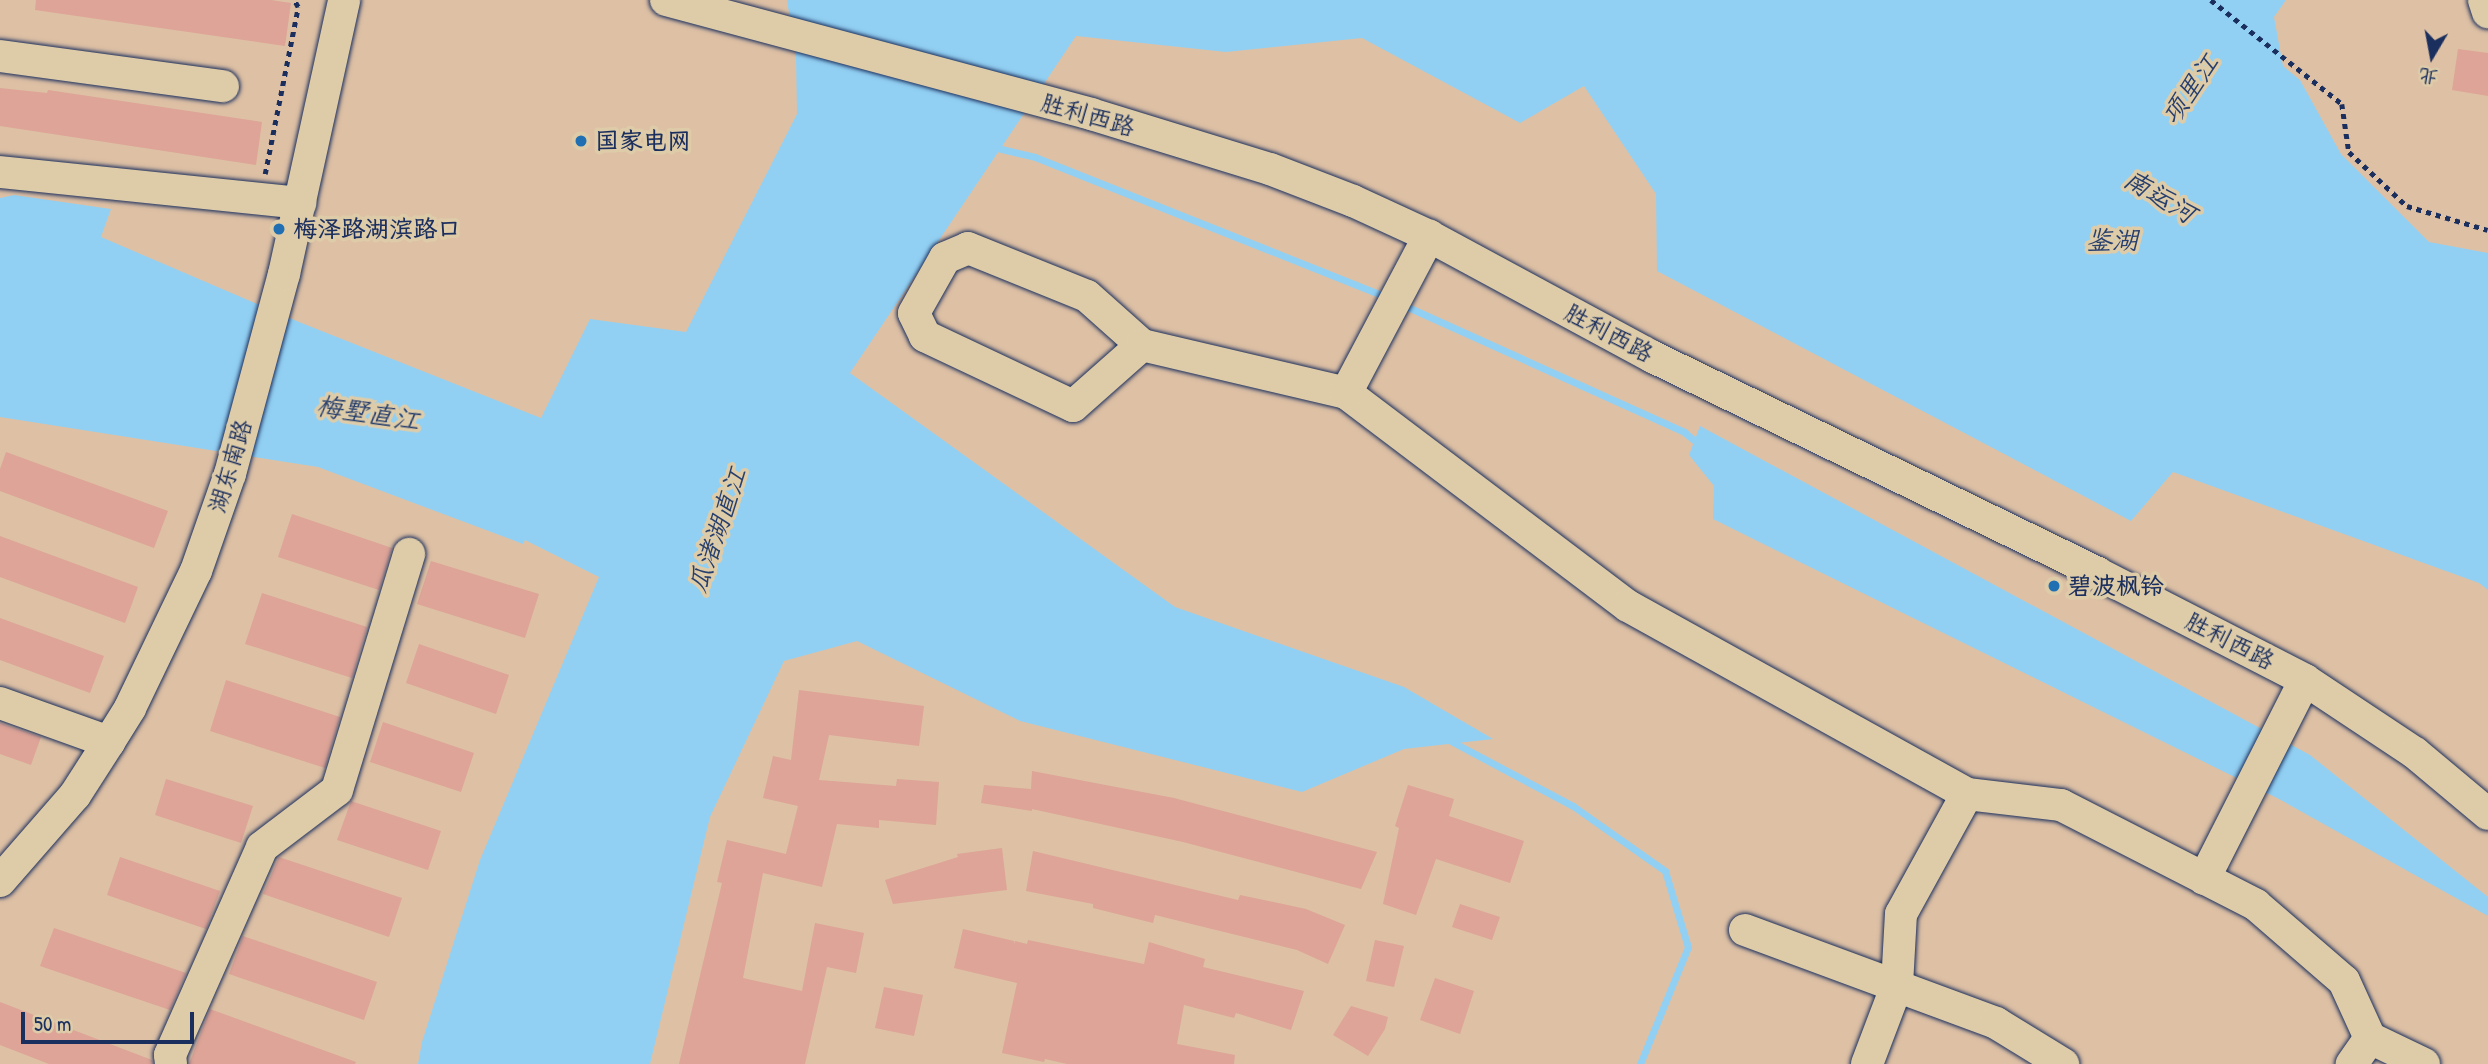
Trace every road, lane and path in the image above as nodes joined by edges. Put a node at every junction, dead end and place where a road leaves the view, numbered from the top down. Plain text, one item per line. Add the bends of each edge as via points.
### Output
1 (294, 0) edge
2 (344, 0) edge
3 (666, 0) edge
4 (2211, 0) edge
5 (2484, 0) edge
6 (2488, 12) edge
7 (0, 56) edge
8 (223, 86) dead end
9 (0, 172) edge
10 (260, 199) junction
11 (300, 203) junction
12 (2488, 230) edge
13 (1429, 236) junction
14 (1142, 345) junction
15 (1346, 393) junction
16 (409, 554) dead end
17 (2305, 681) junction
18 (0, 703) edge
19 (109, 742) junction
20 (1967, 794) junction
21 (2488, 814) edge
22 (2204, 879) junction
23 (0, 881) edge
24 (1745, 930) dead end
25 (1897, 985) junction
26 (2370, 1038) junction
27 (171, 1064) edge
28 (1867, 1064) edge
29 (2063, 1064) edge
30 (2352, 1064) edge
31 (2424, 1064) edge

1 - 10 path via 298,7
2 - 11 street, 湖东南路
3 - 13 street, 胜利西路 via 1091,114 1270,169
4 - 12 path via 2342,104 2349,152 2407,206
5 - 6 street
7 - 8 street
9 - 10 street
10 - 11 street
11 - 19 street, 湖东南路 via 230,474 197,571
13 - 15 street
13 - 17 street, 胜利西路 via 1653,357 2097,573
14 - 14 street via 1087,296 968,248 945,258 914,313 925,336 1073,406
14 - 15 street
15 - 20 street via 1628,606
16 - 27 street via 337,790 262,846 170,1055
17 - 21 street, 胜利西路 via 2415,753
17 - 22 street
18 - 19 street
19 - 23 street, 湖东南路 via 75,795
20 - 22 street via 2061,805
20 - 25 street via 1901,914
22 - 26 street via 2256,905 2344,981
24 - 25 street
25 - 28 street
25 - 29 street via 1996,1023
26 - 30 street
26 - 31 street

